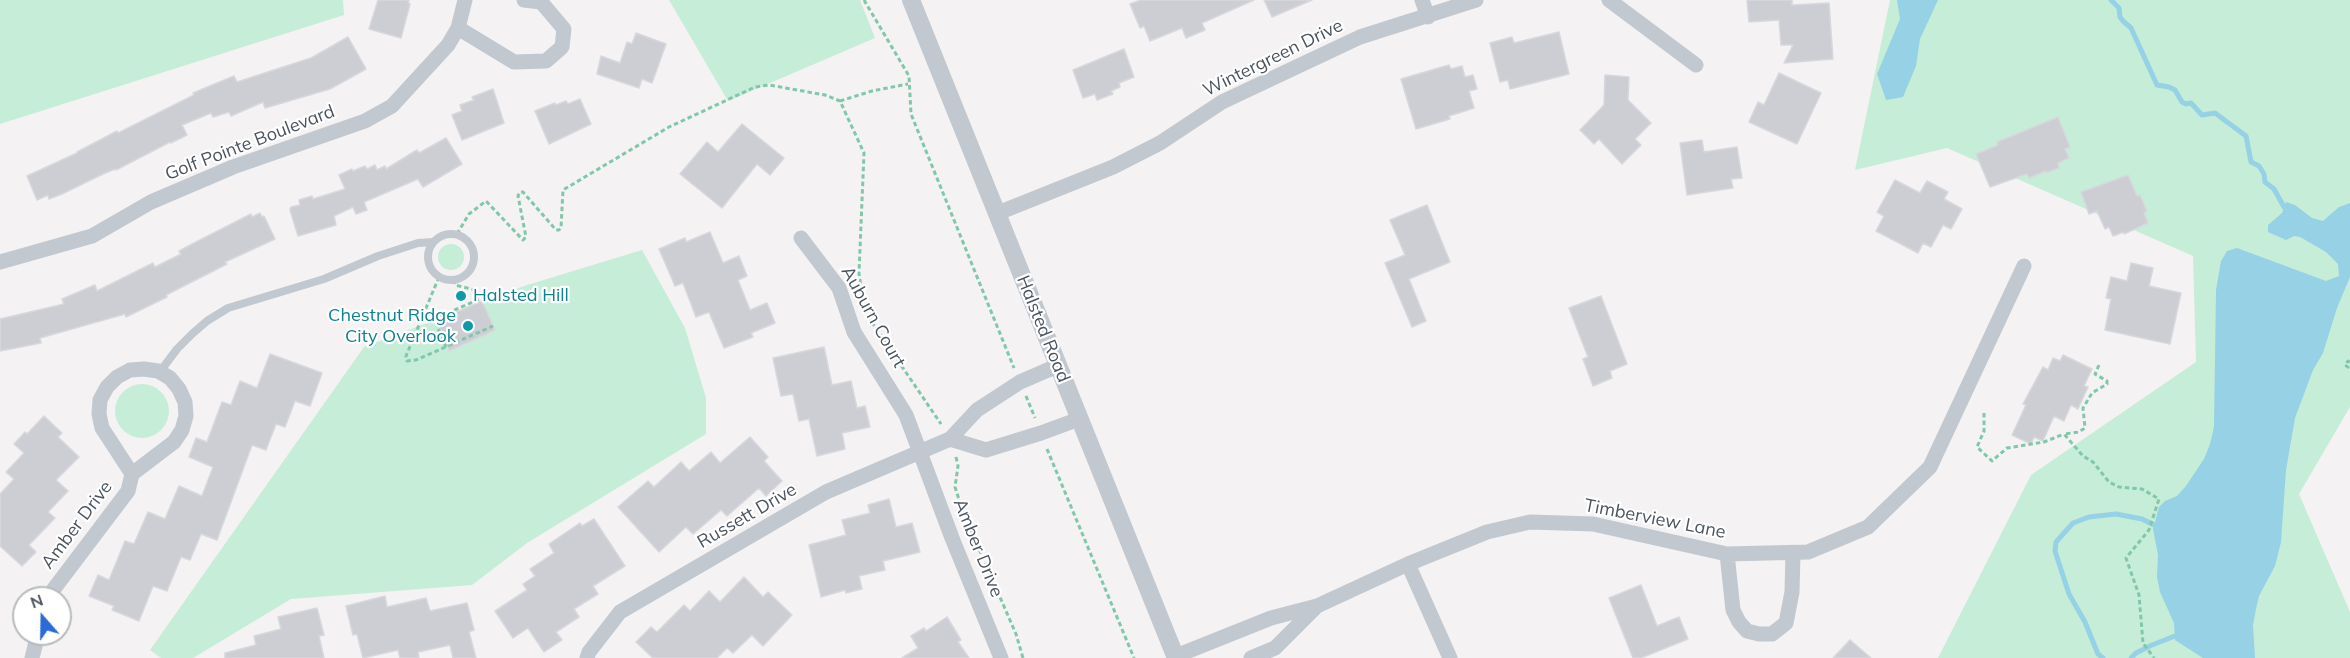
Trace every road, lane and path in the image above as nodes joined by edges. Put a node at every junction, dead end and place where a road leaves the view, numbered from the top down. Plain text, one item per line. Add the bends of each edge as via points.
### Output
1 (465, 0) edge
2 (524, 0) edge
3 (864, 0) edge
4 (911, 0) edge
5 (1422, 0) edge
6 (1476, 0) edge
7 (1610, 0) edge
8 (1428, 17) junction
9 (458, 28) junction
10 (1696, 65) dead end
11 (909, 84) junction
12 (840, 101) junction
13 (998, 213) junction
14 (457, 234) junction
15 (801, 238) dead end
16 (433, 242) junction
17 (0, 262) edge
18 (2024, 266) dead end
19 (439, 277) junction
20 (454, 280) junction
21 (493, 326) dead end
22 (446, 347) junction
23 (2099, 364) dead end
24 (1057, 366) junction
25 (159, 373) junction
26 (1020, 382) junction
27 (1984, 413) dead end
28 (1079, 418) junction
29 (1041, 433) junction
30 (2064, 434) junction
31 (950, 440) junction
32 (919, 452) junction
33 (132, 474) junction
34 (1793, 553) junction
35 (1727, 554) junction
36 (1408, 564) junction
37 (56, 586) edge
38 (1317, 606) junction
39 (1176, 657) edge
40 (587, 658) edge
41 (1001, 658) edge
42 (1023, 658) edge
43 (1134, 658) edge
44 (1251, 658) edge
45 (1450, 658) edge
46 (2154, 658) edge

1 - 9 street, Golf Pointe Boulevard
2 - 9 street via 541,2 564,29 562,47 546,61 514,62
3 - 11 path via 909,76
4 - 13 street, Halsted Road
5 - 8 street
6 - 8 street, Wintergreen Drive
7 - 10 street
8 - 13 street, Wintergreen Drive via 1360,37 1222,102 1160,143 1113,167
9 - 17 street, Golf Pointe Boulevard via 448,45 392,106 365,121 233,166 151,202 92,236
11 - 12 path
11 - 26 path via 911,114
12 - 14 path via 769,85 755,87 669,127 562,190 559,230 520,192 524,240 486,201 469,214
12 - 31 path via 865,161 859,273 862,294 871,321
13 - 24 street, Halsted Road
14 - 16 lane via 442,235
14 - 20 lane via 469,242 475,255 466,276
15 - 32 street, Auburn Court via 839,288 854,332 906,415
16 - 19 lane via 428,261
16 - 25 lane via 418,243 324,279 228,308 192,334
18 - 34 street, Timberview Lane via 1930,467 1868,527 1808,552
19 - 20 lane
19 - 22 path via 405,359 410,362
20 - 22 path via 455,285 475,290 480,299 434,319
21 - 22 path
23 - 30 path via 2095,374 2107,384 2092,393 2083,408 2085,428
24 - 26 street, Russett Drive
24 - 28 street, Halsted Road
25 - 33 street, Amber Drive via 179,389 185,402 184,423 174,442
25 - 33 street, Amber Drive via 130,370 107,387 100,400 102,428
26 - 29 path
26 - 31 street, Russett Drive via 977,410
27 - 30 path via 1984,431 1977,447 1992,461 2007,448
28 - 29 street
28 - 39 street, Halsted Road
29 - 31 street via 986,450
29 - 43 path
30 - 46 path via 2109,482 2142,489 2159,499 2149,530 2126,558 2139,595 2143,643
31 - 32 street, Russett Drive
31 - 42 path via 957,460 955,486 963,512
32 - 40 street, Russett Drive via 826,492 620,612
32 - 41 street, Amber Drive
33 - 37 street, Amber Drive via 128,491
34 - 35 street, Timberview Lane
34 - 35 street via 1786,623 1772,634 1747,631 1739,622 1733,610
35 - 36 street, Timberview Lane via 1593,524 1530,522 1487,532
36 - 38 street, Timberview Lane
36 - 45 street
38 - 39 street, Timberview Lane via 1271,618
38 - 44 street, Timberview Lane via 1275,648

